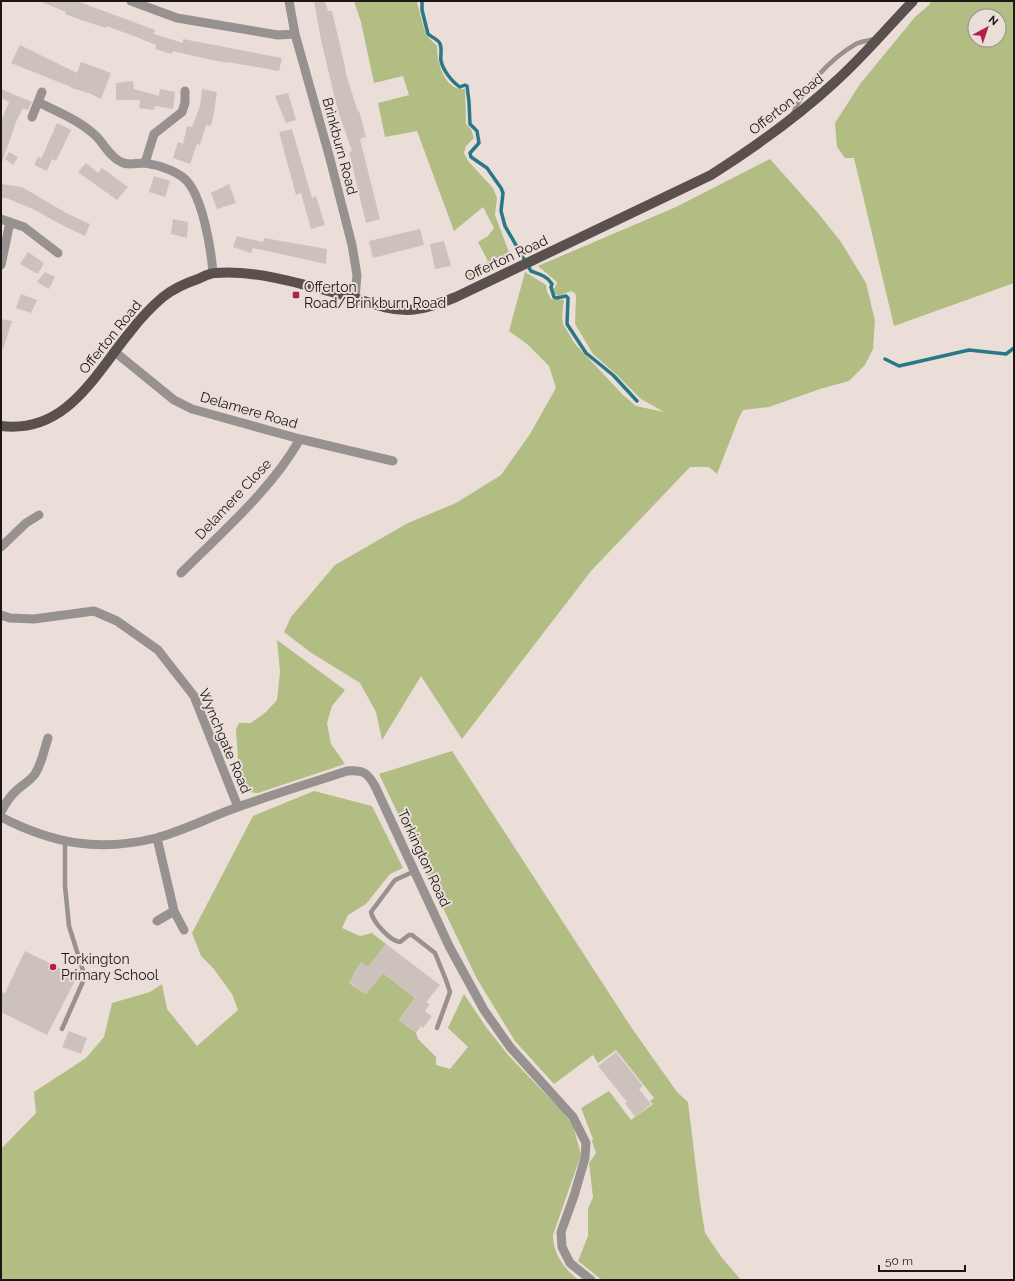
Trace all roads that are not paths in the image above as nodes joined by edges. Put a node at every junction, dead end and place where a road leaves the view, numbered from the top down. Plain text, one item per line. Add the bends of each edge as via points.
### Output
1 (131, 1) edge
2 (289, 1) edge
3 (913, 1) edge
4 (294, 34) junction
5 (880, 36) junction
6 (185, 91) dead end
7 (42, 92) dead end
8 (38, 102) junction
9 (32, 117) dead end
10 (790, 121) junction
11 (145, 163) junction
12 (5, 220) edge
13 (58, 254) dead end
14 (1, 265) edge
15 (213, 272) junction
16 (356, 299) junction
17 (115, 352) junction
18 (1, 426) edge
19 (300, 439) junction
20 (393, 461) dead end
21 (39, 515) dead end
22 (1, 547) edge
23 (181, 573) dead end
24 (1, 615) edge
25 (48, 738) dead end
26 (238, 807) junction
27 (1, 812) edge
28 (1, 818) edge
29 (157, 838) junction
30 (65, 841) junction
31 (415, 871) junction
32 (174, 912) junction
33 (157, 921) dead end
34 (184, 930) dead end
35 (437, 1028) dead end
36 (62, 1029) dead end
37 (591, 1280) edge

1 - 4 street via 177,18 278,36
2 - 4 street, Brinkburn Road
3 - 5 main road, Offerton Road
4 - 16 street, Brinkburn Road via 352,245 357,275
5 - 10 main road, Offerton Road via 836,82
5 - 10 lane via 847,50 824,71 803,94
6 - 11 street via 182,112 154,134
7 - 8 street
8 - 9 street
8 - 11 street via 81,124 121,162 130,165
10 - 16 main road, Offerton Road via 711,175 456,297 435,305 407,310 382,308
11 - 15 street via 162,167 186,180 194,193 208,234
12 - 13 street via 24,227
12 - 14 street
15 - 16 main road, Offerton Road via 275,277
15 - 17 main road, Offerton Road via 164,296 133,328
17 - 18 main road, Offerton Road via 79,397 62,411 29,425
17 - 19 street, Delamere Road via 174,400 192,409
19 - 20 street, Delamere Road
19 - 23 street, Delamere Close via 291,456 266,486
21 - 22 street via 26,523
24 - 26 street, Wynchgate Road via 34,619 94,611 117,621 158,650 194,696
25 - 27 street via 34,774 6,802
26 - 29 street, Torkington Road
26 - 31 street, Torkington Road via 347,771 358,770 366,773 375,786
28 - 30 street, Torkington Road via 48,838
29 - 30 street, Torkington Road via 98,846
29 - 32 street
30 - 36 lane via 65,886 70,926 85,977
31 - 35 lane via 395,880 370,912 393,940 400,942 412,935 436,955 450,990
31 - 37 street, Torkington Road via 484,1010 510,1048 573,1117 586,1143 585,1158 561,1232 562,1247 570,1263
32 - 33 street
32 - 34 street

